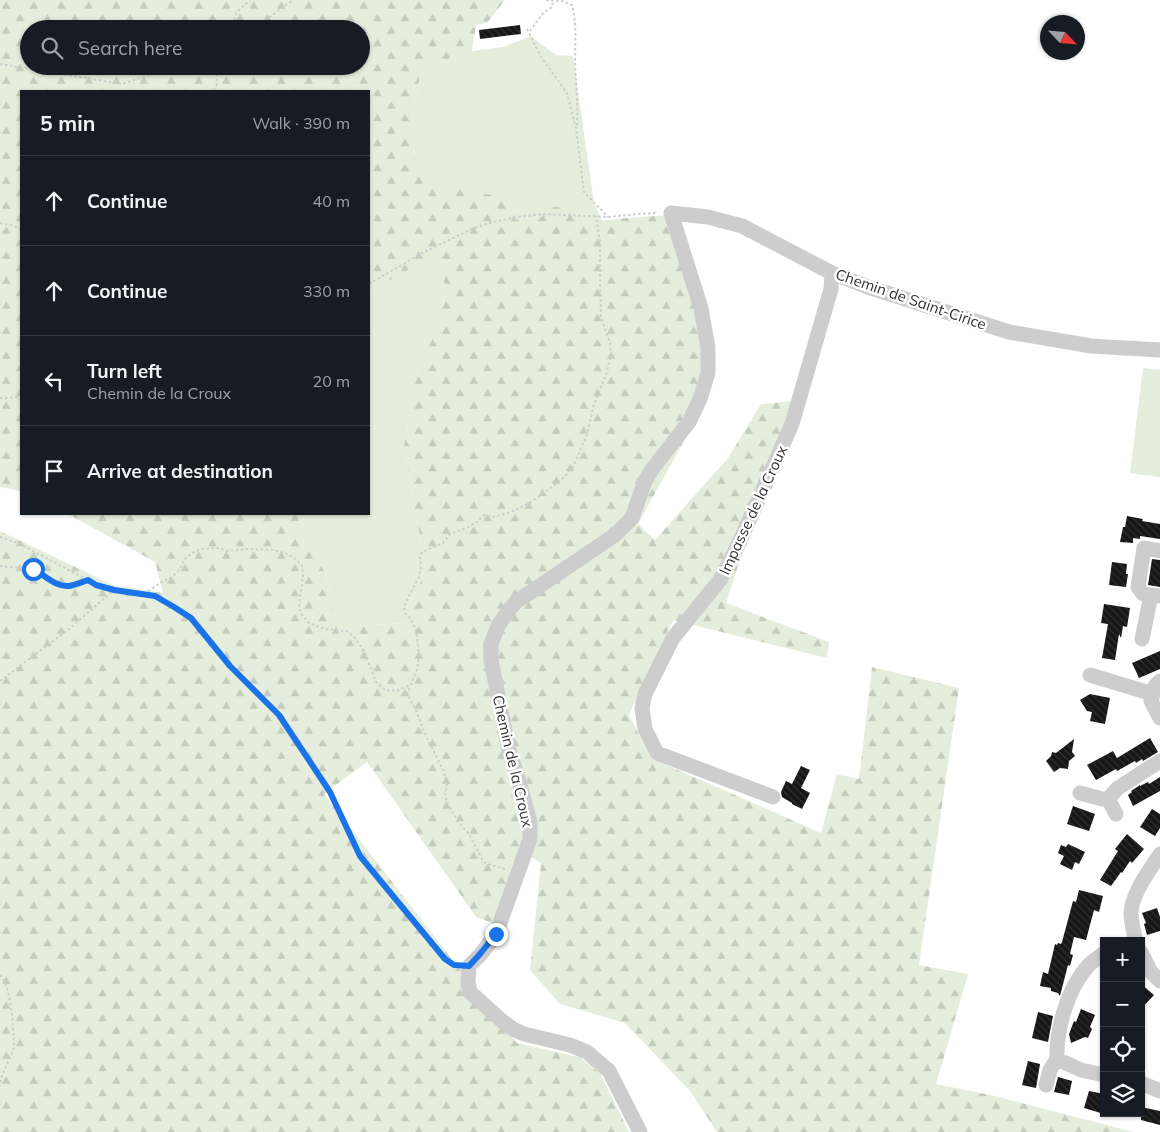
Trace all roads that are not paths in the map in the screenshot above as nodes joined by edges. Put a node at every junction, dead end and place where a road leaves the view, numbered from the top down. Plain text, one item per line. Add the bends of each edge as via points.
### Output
1 (671, 213) joint
2 (832, 273) junction
3 (1160, 350) edge
4 (1160, 550) edge
5 (1155, 595) edge
6 (1142, 639) dead end
7 (1090, 675) dead end
8 (1156, 688) edge
9 (1160, 718) edge
10 (1160, 761) edge
11 (1080, 793) dead end
12 (773, 797) dead end
13 (1108, 799) junction
14 (1116, 814) dead end
15 (1160, 854) edge
16 (1135, 937) edge
17 (1100, 956) edge
18 (1145, 960) edge
19 (1160, 981) edge
20 (1058, 1059) junction
21 (1100, 1074) edge
22 (1046, 1085) dead end
23 (1145, 1085) edge
24 (1160, 1091) edge
25 (640, 1132) edge

1 - 2 street, Chemin de Saint-Cirice via 708,217 742,226
1 - 25 street, Chemin de la Croux via 701,308 708,348 708,372 689,422 645,481 632,518 615,535 516,602 498,626 491,660 509,751 530,822 530,839 496,934 469,966 468,982 470,992 507,1024 524,1034 587,1052 609,1071
2 - 3 street, Chemin de Saint-Cirice via 1009,332 1091,346
2 - 12 street, Impasse de la Croux via 831,289 792,424 720,580 673,638 645,694 642,708 645,729 658,753
4 - 5 street via 1144,548 1138,586 1143,594
5 - 6 street
7 - 8 street
8 - 9 street via 1151,701
10 - 13 street via 1118,788
11 - 13 street
13 - 14 street
15 - 16 street via 1133,902 1131,914
17 - 20 street via 1076,982 1066,1005 1057,1044
18 - 19 street
20 - 21 street
20 - 22 street via 1050,1070
23 - 24 street

